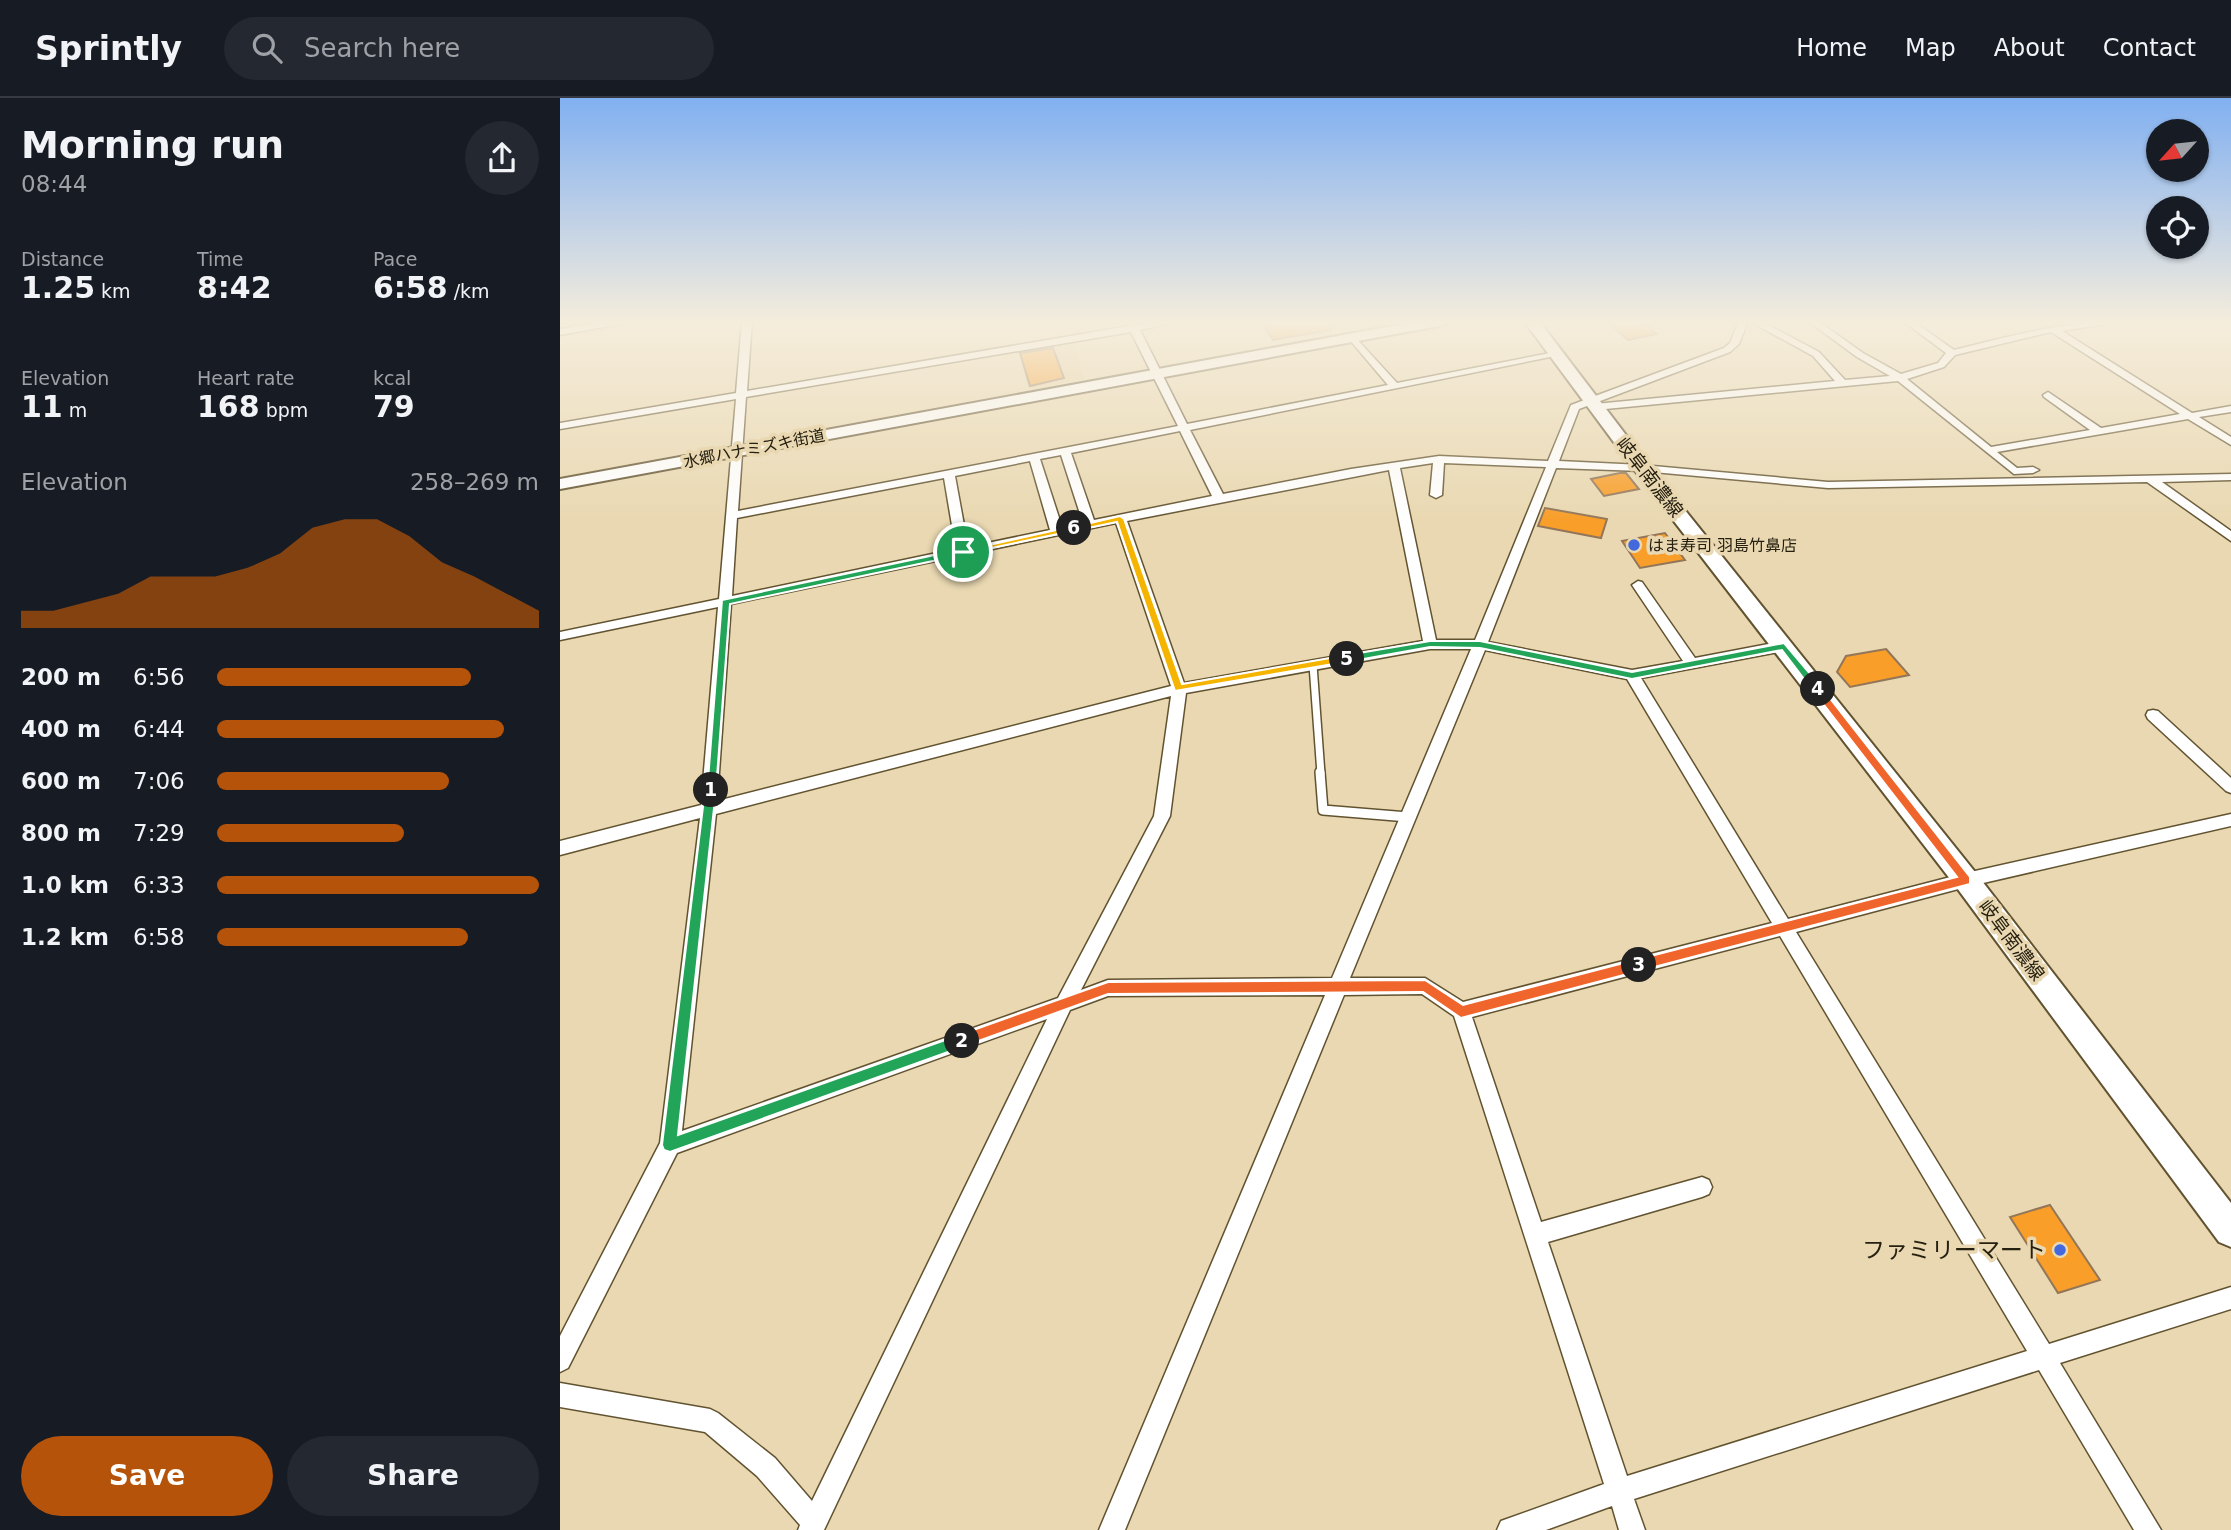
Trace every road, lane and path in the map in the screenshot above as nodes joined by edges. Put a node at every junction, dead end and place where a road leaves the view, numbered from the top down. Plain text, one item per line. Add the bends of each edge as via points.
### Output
1 (742, 388) edge
2 (781, 388) edge
3 (1077, 388) edge
4 (1165, 388) edge
5 (1385, 388) edge
6 (1582, 388) edge
7 (1630, 388) edge
8 (1790, 388) edge
9 (1912, 388) edge
10 (2145, 388) edge
11 (741, 395) junction
12 (2048, 395) dead end
13 (1593, 402) junction
14 (2231, 409) edge
15 (2189, 416) junction
16 (560, 426) edge
17 (1185, 427) junction
18 (2099, 431) junction
19 (2231, 442) edge
20 (1065, 450) junction
21 (1990, 450) junction
22 (737, 451) junction
23 (1034, 457) junction
24 (1439, 459) junction
25 (1394, 465) junction
26 (1554, 465) junction
27 (1642, 468) junction
28 (2059, 470) dead end
29 (949, 473) junction
30 (2231, 477) edge
31 (2149, 478) junction
32 (560, 484) edge
33 (1436, 495) dead end
34 (1219, 498) junction
35 (732, 516) junction
36 (1120, 519) junction
37 (1090, 525) junction
38 (1058, 532) junction
39 (2231, 537) edge
40 (963, 552) junction
41 (1638, 585) dead end
42 (725, 602) junction
43 (560, 636) edge
44 (1430, 644) junction
45 (1480, 645) junction
46 (1784, 646) junction
47 (1692, 664) junction
48 (1313, 665) junction
49 (1632, 675) junction
50 (1179, 688) junction
51 (2153, 715) dead end
52 (2231, 787) edge
53 (709, 808) junction
54 (1408, 817) junction
55 (2231, 820) edge
56 (560, 848) edge
57 (1966, 880) junction
58 (1784, 927) junction
59 (1337, 987) junction
60 (1065, 1002) junction
61 (1461, 1012) junction
62 (670, 1145) junction
63 (1702, 1187) dead end
64 (2231, 1230) edge
65 (1535, 1236) junction
66 (2231, 1298) edge
67 (561, 1357) edge
68 (2044, 1359) junction
69 (560, 1395) edge
70 (1620, 1492) junction
71 (812, 1526) edge
72 (1112, 1530) edge
73 (1510, 1530) edge
74 (1633, 1530) edge
75 (2148, 1530) edge

1 - 11 street
2 - 11 street
3 - 22 main road, 水郷ハナミズキ街道
4 - 17 street
5 - 17 street
6 - 13 main road, 岐阜南濃線
7 - 13 street
8 - 13 street
9 - 21 street
10 - 15 street
11 - 16 street
11 - 22 street
12 - 18 street
13 - 26 street via 1575,407
13 - 27 main road, 岐阜南濃線
14 - 15 street
15 - 18 street
15 - 19 street
17 - 20 street
17 - 34 street
18 - 21 street
20 - 23 street
20 - 37 street
21 - 28 street via 2014,471
22 - 32 main road, 水郷ハナミズキ街道
22 - 35 street
23 - 29 street
23 - 38 street
24 - 25 street
24 - 26 street
24 - 33 street
25 - 34 street
25 - 44 street
26 - 27 street
26 - 45 street
27 - 31 street via 1829,485
27 - 46 main road, 岐阜南濃線
29 - 35 street
29 - 40 street
30 - 31 street
31 - 39 street
34 - 36 street
35 - 42 street
36 - 37 street
36 - 50 street
37 - 38 street
38 - 40 street
40 - 42 street
41 - 47 street
42 - 43 street
42 - 53 street
44 - 45 street
44 - 48 street
45 - 49 street
45 - 54 street
46 - 47 street
46 - 57 main road, 岐阜南濃線
47 - 49 street
48 - 50 street
48 - 54 lane via 1323,810
49 - 58 street
50 - 53 street
50 - 60 street via 1162,816
51 - 52 street
53 - 56 street
53 - 62 street
54 - 59 street
55 - 57 street
57 - 58 street
57 - 64 main road, 岐阜南濃線
58 - 61 street
58 - 68 street
59 - 60 street via 1108,988
59 - 61 street via 1425,986
59 - 72 street
60 - 62 street
60 - 71 street
61 - 65 street
62 - 67 street
63 - 65 street
65 - 70 street
66 - 68 street
68 - 70 street
68 - 75 street
69 - 71 street via 710,1421 766,1467
70 - 73 street
70 - 74 street

